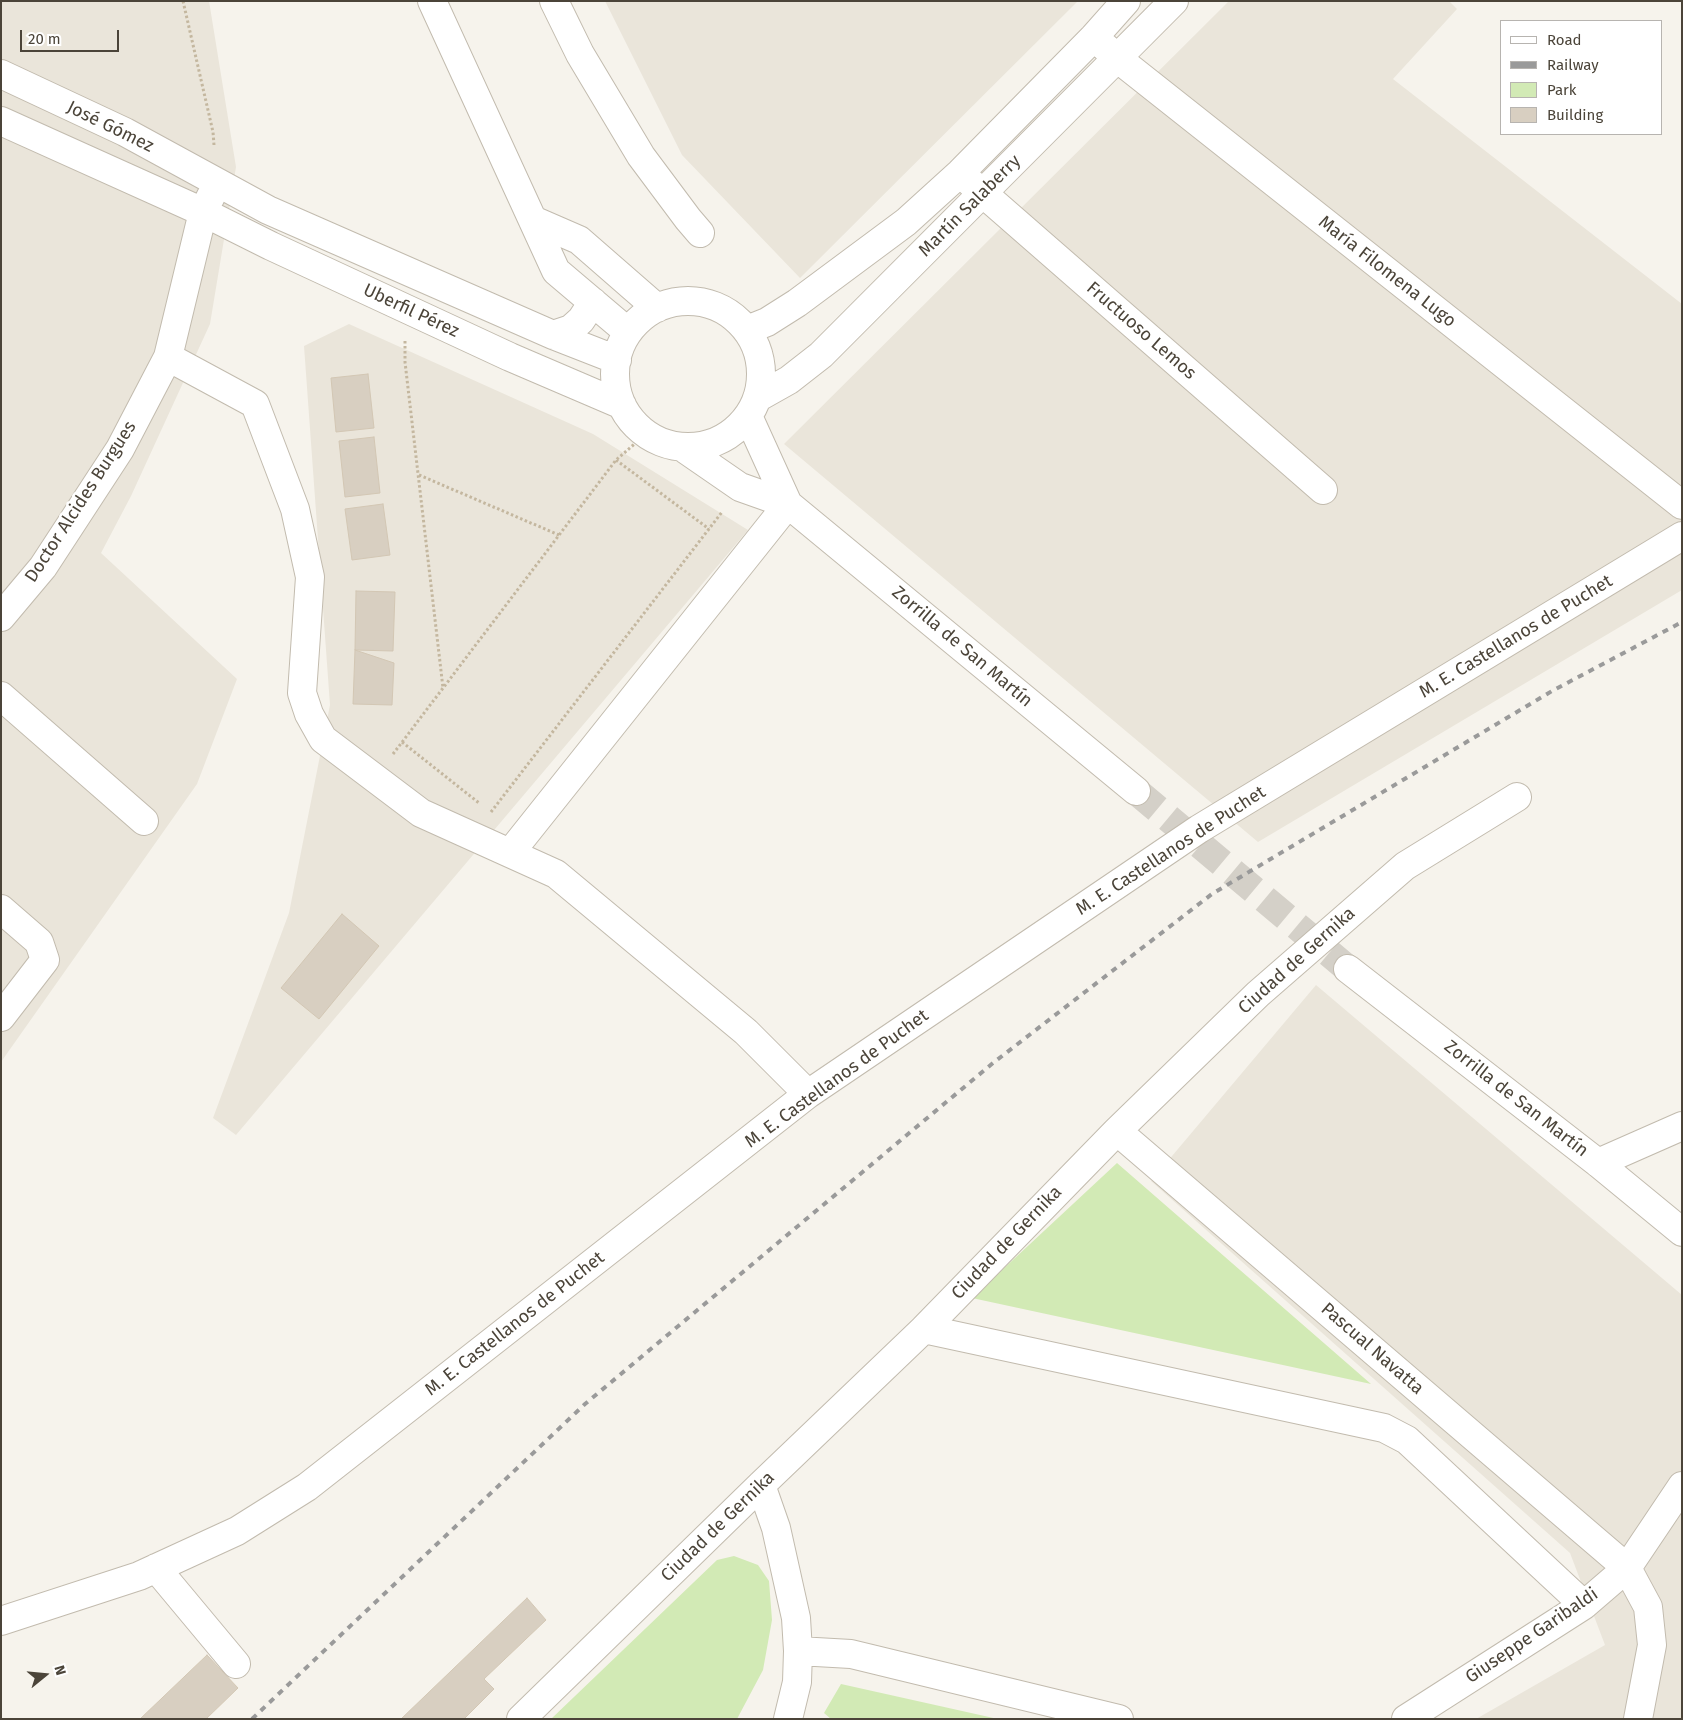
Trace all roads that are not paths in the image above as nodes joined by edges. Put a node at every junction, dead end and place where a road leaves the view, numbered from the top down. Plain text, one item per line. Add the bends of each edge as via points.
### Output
1 (432, 1) edge
2 (554, 1) edge
3 (1126, 1) edge
4 (1174, 1) edge
5 (1094, 37) junction
6 (1117, 58) junction
7 (1, 74) edge
8 (2, 123) edge
9 (960, 173) junction
10 (217, 183) junction
11 (983, 194) junction
12 (203, 212) junction
13 (533, 220) junction
14 (700, 233) dead end
15 (593, 302) junction
16 (657, 308) junction
17 (747, 330) junction
18 (628, 332) junction
19 (553, 335) junction
20 (168, 357) junction
21 (617, 360) junction
22 (622, 404) junction
23 (752, 407) junction
24 (682, 447) junction
25 (1323, 490) dead end
26 (788, 504) junction
27 (1682, 505) edge
28 (1682, 536) edge
29 (1, 617) edge
30 (1, 696) edge
31 (1136, 791) tunnel mouth
32 (1517, 797) dead end
33 (144, 821) dead end
34 (510, 853) junction
35 (1, 909) edge
36 (1348, 969) tunnel mouth
37 (1, 1017) edge
38 (808, 1094) junction
39 (1682, 1126) edge
40 (1117, 1131) junction
41 (1598, 1163) junction
42 (1682, 1232) edge
43 (924, 1329) junction
44 (761, 1484) junction
45 (1681, 1488) edge
46 (156, 1568) junction
47 (1627, 1568) junction
48 (1584, 1606) junction
49 (1, 1621) edge
50 (798, 1651) junction
51 (236, 1664) dead end
52 (521, 1719) edge
53 (788, 1719) edge
54 (1119, 1719) edge
55 (1406, 1719) edge
56 (1638, 1719) edge

1 - 13 street
2 - 14 street via 580,54 641,156
3 - 5 street, Martín Salaberry
4 - 6 street, Martín Salaberry
5 - 6 street, María Filomena Lugo
5 - 9 street, Martín Salaberry
6 - 11 street, Martín Salaberry
6 - 27 street, María Filomena Lugo
7 - 10 street, José Gómez via 125,132
8 - 12 street
9 - 11 street, Fructuoso Lemos
9 - 17 street, Martín Salaberry via 906,222 847,267 797,303
10 - 12 street, Doctor Alcides Burgues
10 - 19 street, Uberfil Pérez via 277,214
11 - 23 street, Martín Salaberry via 821,355
11 - 25 street, Fructuoso Lemos
12 - 20 street, Doctor Alcides Burgues
12 - 22 street, Uberfil Pérez via 405,308
13 - 15 street via 556,271
13 - 16 street via 580,240
15 - 18 street
15 - 19 street via 581,320
16 - 17 street via 685,301 713,305 730,314
16 - 18 street
17 - 23 street via 760,361 761,380
18 - 21 street
19 - 21 street, Uberfil Pérez
20 - 29 street, Doctor Alcides Burgues via 120,449 42,567
20 - 34 street via 255,404 295,509 310,577 302,694 323,739 421,814
21 - 22 street via 616,386
22 - 24 street via 632,421 646,434
23 - 24 street via 735,430 719,440 701,446
23 - 26 street, Zorrilla de San Martín
24 - 26 street, Zorrilla de San Martín via 740,487
26 - 31 street, Zorrilla de San Martín
26 - 34 street
28 - 38 street, M. E. Castellanos de Puchet via 1199,829
30 - 33 street
32 - 40 street, Ciudad de Gernika via 1405,866 1258,994
34 - 38 street via 556,874 746,1032
35 - 37 street via 39,942 45,960
36 - 41 street, Zorrilla de San Martín
38 - 46 street, M. E. Castellanos de Puchet via 307,1487 237,1531
39 - 41 street
40 - 43 street, Ciudad de Gernika
40 - 47 street, Pascual Navatta
41 - 42 street, Zorrilla de San Martín
43 - 44 street, Ciudad de Gernika
43 - 48 street via 1384,1428 1407,1440
44 - 50 street via 788,1578
44 - 52 street, Ciudad de Gernika
45 - 47 street, Giuseppe Garibaldi
46 - 49 street, M. E. Castellanos de Puchet
46 - 51 street
47 - 48 street, Giuseppe Garibaldi
47 - 56 street via 1648,1607 1652,1645
48 - 55 street, Giuseppe Garibaldi
50 - 53 street via 797,1682
50 - 54 street via 852,1654

